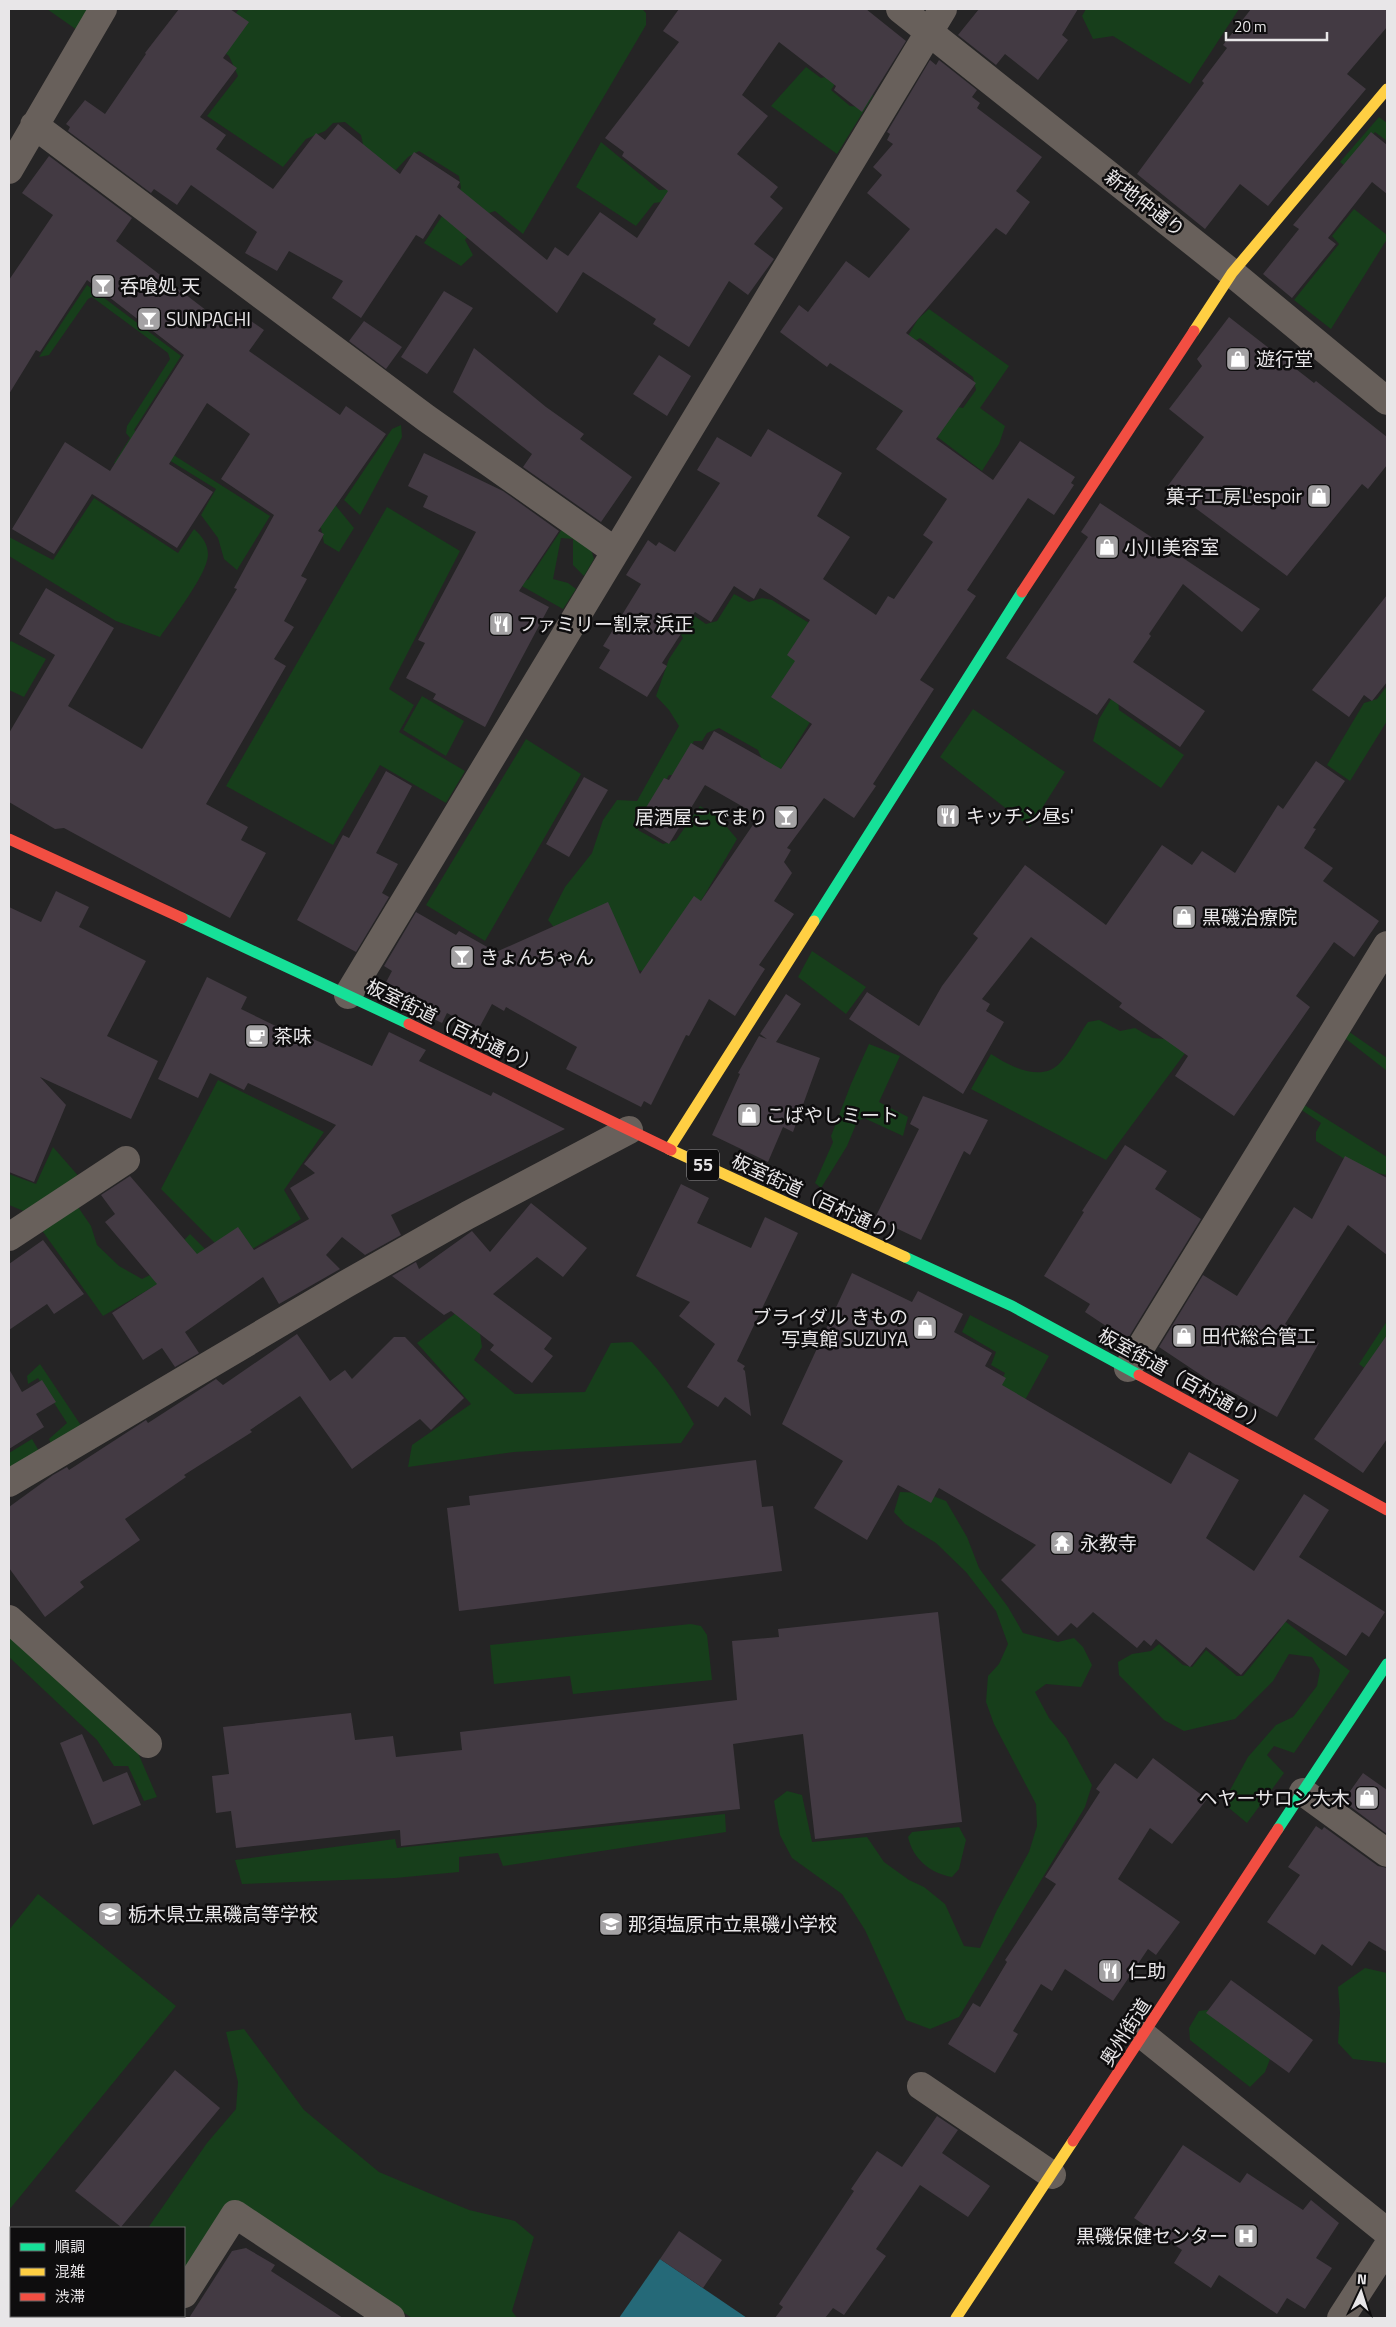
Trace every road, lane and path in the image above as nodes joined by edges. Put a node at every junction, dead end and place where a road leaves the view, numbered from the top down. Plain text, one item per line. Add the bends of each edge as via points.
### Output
1 (103, 9) edge
2 (900, 9) edge
3 (943, 9) edge
4 (929, 32) junction
5 (1387, 89) edge
6 (34, 126) junction
7 (9, 170) edge
8 (1232, 273) junction
9 (1387, 401) edge
10 (615, 551) junction
11 (9, 839) edge
12 (1387, 945) edge
13 (348, 995) junction
14 (629, 1130) junction
15 (669, 1149) junction
16 (126, 1160) dead end
17 (9, 1237) edge
18 (1128, 1368) junction
19 (9, 1483) edge
20 (1387, 1510) edge
21 (9, 1619) edge
22 (1387, 1664) edge
23 (148, 1744) dead end
24 (1303, 1792) junction
25 (1387, 1853) edge
26 (1144, 2036) junction
27 (921, 2086) dead end
28 (1052, 2175) junction
29 (1387, 2232) edge
30 (1387, 2247) edge
31 (185, 2292) edge
32 (1349, 2315) edge
33 (391, 2318) edge
34 (956, 2318) edge

1 - 6 street
2 - 4 street, 新地仲通り
3 - 4 street
4 - 8 street, 新地仲通り
4 - 10 street
5 - 8 main road
6 - 7 street
6 - 10 street via 426,418
8 - 9 street, 新地仲通り
8 - 15 main road via 1024,590
10 - 13 street
11 - 13 main road, 板室街道（百村通り） / 55
12 - 18 street
13 - 14 main road, 板室街道（百村通り） / 55
14 - 15 main road, 板室街道（百村通り） / 55
14 - 19 street via 452,1224
15 - 18 main road, 板室街道（百村通り） / 55 via 1012,1306
16 - 17 street
18 - 20 main road, 板室街道（百村通り） / 55
21 - 23 street
22 - 24 main road, 奥州街道
24 - 25 street
24 - 26 main road, 奥州街道
26 - 28 main road, 奥州街道
26 - 29 street
27 - 28 street
28 - 34 main road, 奥州街道
30 - 32 street
31 - 33 street via 235,2214

